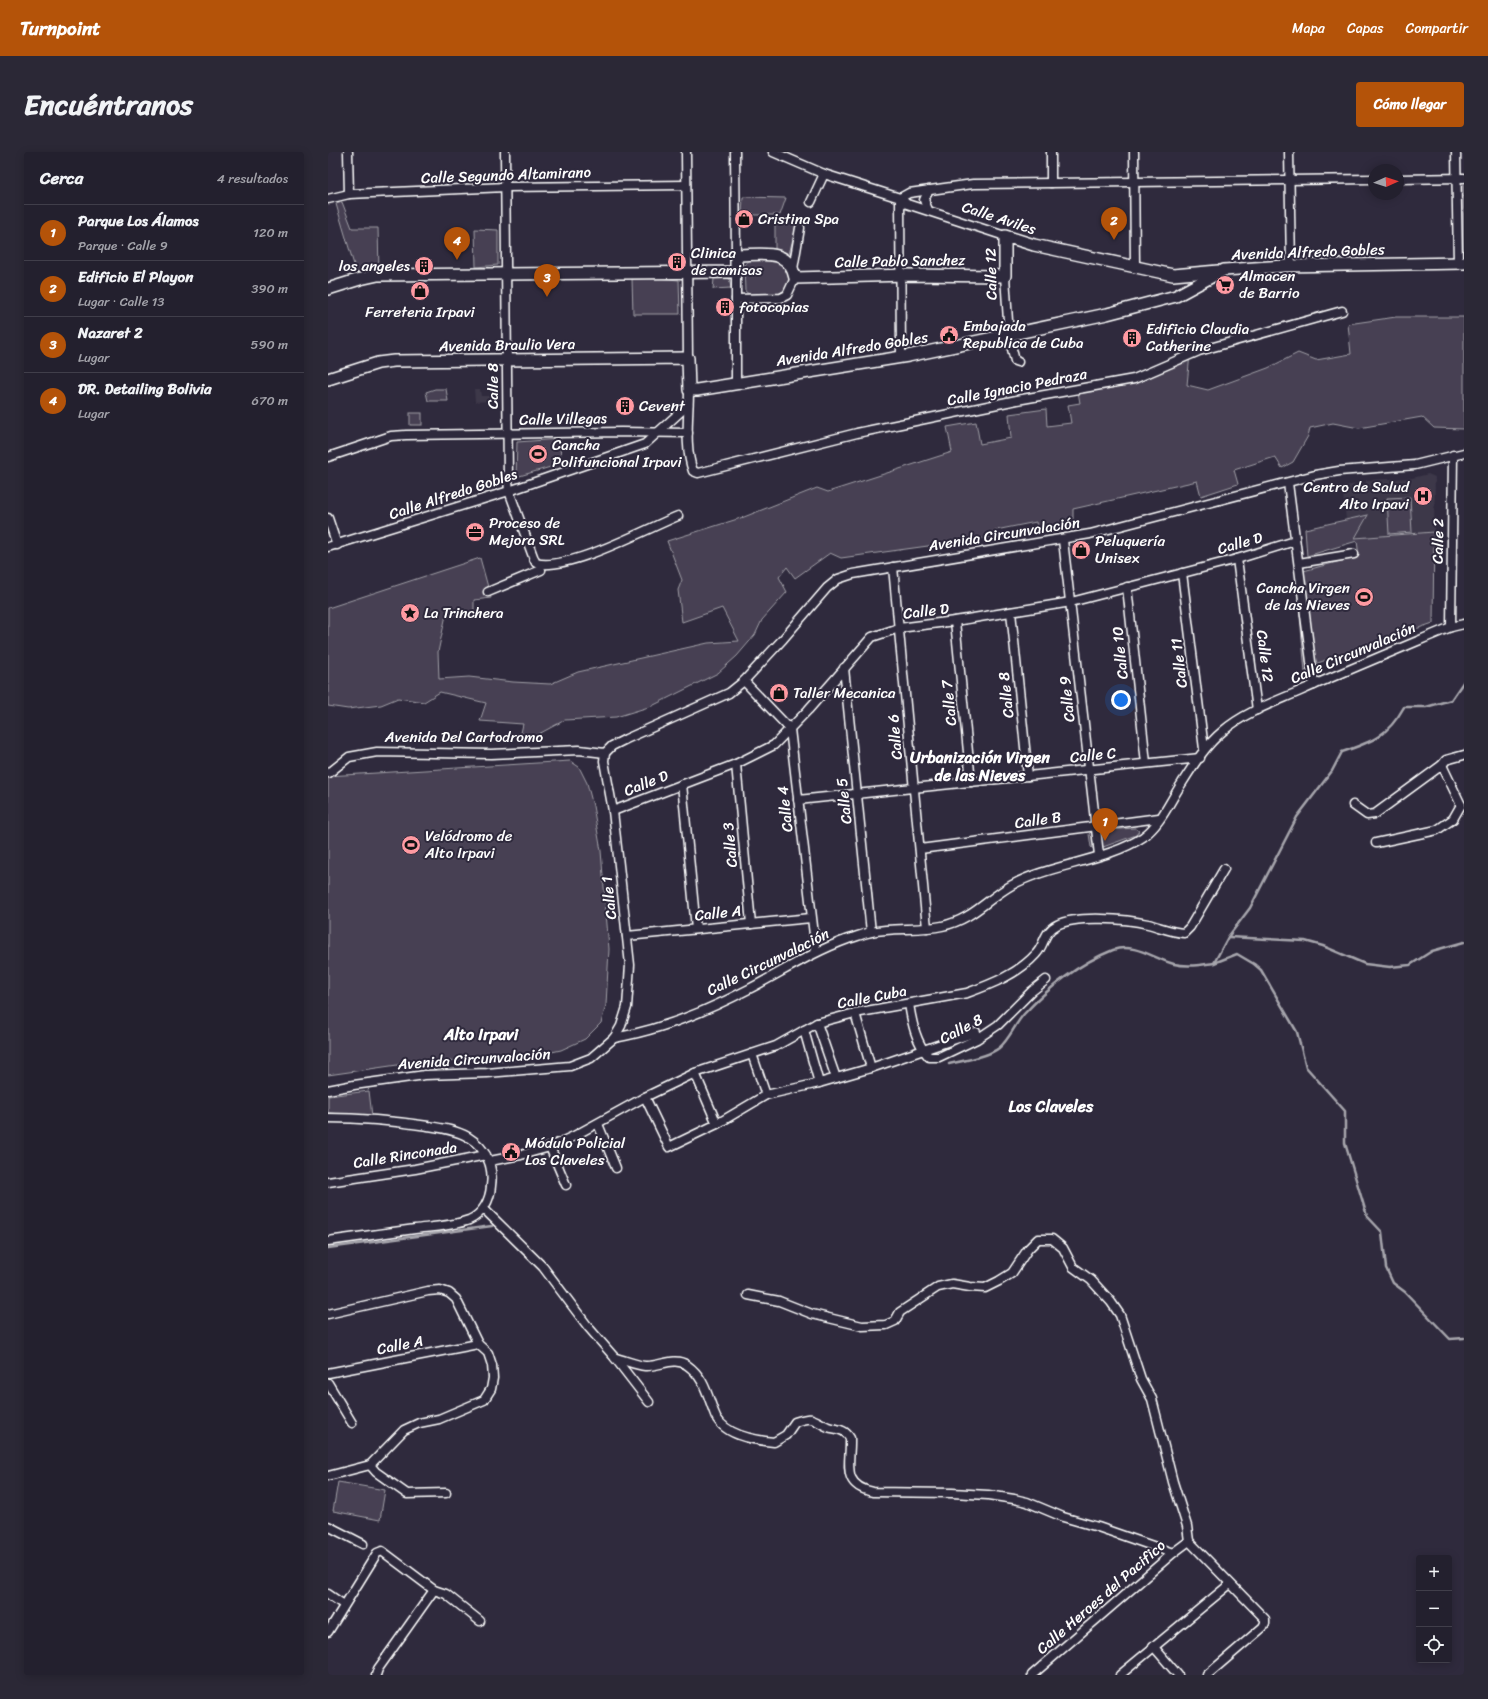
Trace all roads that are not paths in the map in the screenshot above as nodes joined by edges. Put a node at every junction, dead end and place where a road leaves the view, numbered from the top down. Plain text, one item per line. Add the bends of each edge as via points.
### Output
1 (348, 152) edge
2 (505, 152) edge
3 (686, 152) edge
4 (735, 152) edge
5 (773, 152) edge
6 (1051, 152) edge
7 (1134, 152) edge
8 (1289, 152) edge
9 (1456, 152) edge
10 (824, 174) junction
11 (1460, 178) edge
12 (1368, 179) edge
13 (1404, 179) edge
14 (1289, 180) junction
15 (1134, 181) junction
16 (1051, 183) junction
17 (686, 185) junction
18 (506, 187) junction
19 (929, 190) junction
20 (349, 194) junction
21 (900, 198) junction
22 (328, 199) edge
23 (811, 202) dead end
24 (928, 210) junction
25 (800, 228) dead end
26 (1005, 236) junction
27 (736, 255) junction
28 (1461, 263) edge
29 (1291, 266) junction
30 (1135, 267) junction
31 (1224, 270) junction
32 (687, 272) junction
33 (736, 272) junction
34 (506, 274) junction
35 (794, 274) junction
36 (900, 275) junction
37 (1173, 275) junction
38 (1005, 276) junction
39 (328, 289) edge
40 (1176, 296) junction
41 (736, 299) junction
42 (1342, 311) dead end
43 (1009, 338) junction
44 (901, 357) junction
45 (688, 358) junction
46 (507, 359) junction
47 (1018, 362) dead end
48 (328, 379) edge
49 (736, 384) junction
50 (689, 390) junction
51 (688, 405) junction
52 (507, 433) junction
53 (658, 433) junction
54 (688, 433) junction
55 (1464, 453) edge
56 (1453, 455) junction
57 (328, 457) edge
58 (1288, 483) junction
59 (509, 491) junction
60 (678, 516) dead end
61 (328, 518) edge
62 (1064, 540) junction
63 (1295, 541) junction
64 (337, 545) junction
65 (328, 547) edge
66 (1354, 554) dead end
67 (1237, 559) junction
68 (1299, 563) junction
69 (541, 567) junction
70 (893, 567) junction
71 (1182, 573) junction
72 (1127, 587) junction
73 (488, 592) dead end
74 (1071, 602) junction
75 (1011, 612) junction
76 (955, 621) junction
77 (1464, 624) edge
78 (1451, 627) junction
79 (899, 628) junction
80 (844, 668) junction
81 (744, 681) junction
82 (1314, 685) junction
83 (1257, 710) junction
84 (790, 729) junction
85 (1204, 749) junction
86 (605, 753) junction
87 (1464, 755) edge
88 (1200, 758) junction
89 (1146, 763) junction
90 (736, 764) junction
91 (1442, 765) junction
92 (1089, 769) junction
93 (329, 773) dead end
94 (1028, 776) junction
95 (971, 782) junction
96 (682, 784) junction
97 (914, 788) junction
98 (858, 794) junction
99 (798, 800) junction
100 (1462, 804) edge
101 (1353, 805) dead end
102 (613, 811) junction
103 (1159, 818) junction
104 (1096, 826) junction
105 (1376, 843) dead end
106 (920, 850) junction
107 (1099, 855) junction
108 (1224, 869) dead end
109 (811, 918) junction
110 (751, 924) junction
111 (927, 928) junction
112 (696, 929) junction
113 (871, 932) junction
114 (627, 936) junction
115 (816, 952) junction
116 (1046, 980) dead end
117 (909, 1004) junction
118 (855, 1013) junction
119 (817, 1023) junction
120 (804, 1030) junction
121 (976, 1032) dead end
122 (614, 1038) junction
123 (923, 1050) junction
124 (752, 1054) junction
125 (871, 1068) junction
126 (695, 1073) junction
127 (836, 1078) junction
128 (819, 1083) junction
129 (328, 1090) edge
130 (766, 1095) junction
131 (645, 1097) junction
132 (328, 1118) edge
133 (598, 1124) junction
134 (717, 1124) junction
135 (550, 1147) junction
136 (488, 1158) junction
137 (616, 1168) dead end
138 (328, 1182) edge
139 (566, 1185) dead end
140 (484, 1209) junction
141 (328, 1241) edge
142 (748, 1295) dead end
143 (328, 1314) edge
144 (478, 1344) junction
145 (615, 1358) junction
146 (328, 1373) edge
147 (328, 1383) edge
148 (649, 1402) dead end
149 (352, 1423) dead end
150 (370, 1465) junction
151 (328, 1476) edge
152 (446, 1493) dead end
153 (328, 1526) edge
154 (1189, 1541) junction
155 (363, 1544) dead end
156 (1173, 1553) junction
157 (1230, 1584) junction
158 (434, 1590) junction
159 (328, 1594) edge
160 (344, 1605) junction
161 (480, 1621) dead end
162 (328, 1632) edge
163 (1153, 1646) junction
164 (376, 1675) edge
165 (1032, 1675) edge
166 (1120, 1675) edge
167 (1178, 1675) edge
168 (1207, 1675) edge

1 - 20 street
2 - 18 street, Calle 8
3 - 17 street
4 - 27 street
5 - 10 street, Calle Aviles
6 - 16 street
7 - 15 street
8 - 14 street
9 - 11 street
10 - 21 street, Calle Aviles
10 - 23 street
11 - 13 street
11 - 28 street
12 - 14 street
14 - 15 street
14 - 29 street
15 - 16 street
15 - 30 street
16 - 19 street via 973,184
17 - 18 street, Calle Segundo Altamirano
17 - 32 street
18 - 20 street, Calle Segundo Altamirano
18 - 34 street, Calle 8
19 - 21 street via 909,193
19 - 24 street via 924,200
20 - 22 street, Calle Segundo Altamirano
21 - 24 street, Calle Aviles via 907,204
21 - 36 street
24 - 26 street, Calle Aviles
25 - 35 street
26 - 30 main road, Calle Aviles via 1034,245
26 - 38 main road, Calle 12
27 - 33 main road
27 - 35 main road via 778,255 786,259
28 - 29 main road, Avenida Alfredo Gobles
29 - 31 main road, Avenida Alfredo Gobles via 1240,267
30 - 37 main road, Calle Aviles
31 - 37 main road, Calle Aviles
31 - 40 main road, Avenida Alfredo Gobles
32 - 33 main road
32 - 34 main road
32 - 45 street
33 - 41 street
34 - 39 main road via 378,275
34 - 46 street, Calle 8
35 - 36 main road, Calle Pablo Sanchez
35 - 41 street via 787,295 781,298
36 - 38 main road, Calle Pablo Sanchez
36 - 44 street
37 - 40 main road via 1180,284
38 - 43 street, Calle 12
40 - 43 main road, Avenida Alfredo Gobles
41 - 49 street
42 - 54 street, Calle Ignacio Pedraza via 1199,351 1134,378 856,433 698,473 693,471 690,465
43 - 44 main road, Avenida Alfredo Gobles
43 - 47 street, Calle 12 via 1015,361
44 - 49 main road, Avenida Alfredo Gobles
45 - 46 main road, Avenida Braulio Vera
45 - 50 main road
46 - 48 main road, Avenida Braulio Vera via 385,362
46 - 52 street, Calle 8
49 - 50 main road, Avenida Alfredo Gobles
50 - 51 street
51 - 53 street, Calle Alfredo Gobles
51 - 54 street
52 - 53 street, Calle Villegas
52 - 57 street, Calle Villegas via 391,436
52 - 59 street, Calle 8
53 - 54 street, Calle Villegas
53 - 59 street, Calle Alfredo Gobles via 646,444
55 - 56 street, Avenida Circunvalación
56 - 58 street, Avenida Circunvalación via 1415,465 1339,471
56 - 78 street, Calle 2
58 - 62 street, Avenida Circunvalación
58 - 63 street
59 - 64 street, Calle Alfredo Gobles
59 - 69 street, Calle 8 via 534,559
60 - 69 street via 599,552
61 - 64 street
62 - 70 street, Avenida Circunvalación
62 - 74 street, Calle 9
63 - 67 street, Calle D
63 - 68 street
64 - 65 street, Calle Alfredo Gobles
66 - 68 street
67 - 71 street, Calle D
67 - 83 street, Calle 12
68 - 82 street
69 - 73 street
70 - 79 street, Calle 6
70 - 81 street, Avenida Circunvalación via 838,579
71 - 72 street, Calle D
71 - 85 street, Calle 11
72 - 74 street, Calle D
72 - 89 street, Calle 10
74 - 75 street, Calle D
74 - 92 street, Calle 9
75 - 76 street, Calle D
75 - 94 street, Calle 8
76 - 79 street, Calle D
76 - 95 street, Calle 7
77 - 78 street, Calle Circunvalación
78 - 82 street, Calle Circunvalación
79 - 80 street, Calle D via 872,637
79 - 97 street, Calle 6
80 - 84 street, Calle D
80 - 98 street, Calle 5
81 - 84 street
81 - 86 street, Avenida Circunvalación via 729,693 626,739
82 - 83 street, Calle Circunvalación
83 - 85 street, Calle Circunvalación via 1225,729
84 - 90 street, Calle D via 774,745
84 - 99 street, Calle 4
85 - 88 street, Calle Circunvalación
86 - 93 street, Avenida Del Cartodromo via 579,750 491,754 377,752 350,757
86 - 102 street, Calle 1 via 604,761
87 - 91 street via 1446,760
88 - 89 street, Calle C
88 - 103 street, Calle Circunvalación
89 - 92 street, Calle C
90 - 96 street, Calle D
90 - 110 street, Calle 3
91 - 100 street
91 - 101 street via 1375,814 1367,815
92 - 94 street, Calle C
92 - 104 street, Calle 9
94 - 95 street, Calle C
95 - 97 street, Calle C
96 - 102 street, Calle D
96 - 112 street
97 - 98 street, Calle C
97 - 106 street, Calle 6
98 - 99 street, Calle C
98 - 113 street, Calle 5
99 - 109 street, Calle 4
100 - 105 street via 1453,819 1437,830
102 - 114 street, Calle 1
103 - 104 street, Calle B
103 - 107 street, Calle Circunvalación via 1155,826 1141,838
104 - 106 street, Calle B
104 - 107 street, Calle 9
106 - 111 street, Calle 6
107 - 111 street, Calle Circunvalación via 1014,884 979,910 943,926
108 - 117 street, Calle Cuba via 1184,933 1121,920 1079,920 1058,924 1049,931 1037,953 1010,975 967,993
109 - 110 street, Calle A
109 - 115 street, Calle 4
110 - 112 street, Calle A
111 - 113 street, Calle Circunvalación
112 - 114 street, Calle A
113 - 115 street, Calle Circunvalación
114 - 122 street, Calle 1 via 630,965 627,1007
115 - 122 street, Calle Circunvalación via 748,989 688,1016
116 - 123 street, Calle 8 via 998,1026 977,1039 940,1057 929,1057
117 - 118 street, Calle Cuba
117 - 123 street, Calle 8 via 918,1041
118 - 119 street, Calle Cuba
118 - 125 street
119 - 120 street, Calle Cuba
119 - 127 street
120 - 124 street, Calle Cuba via 776,1046
120 - 128 street
121 - 123 street
122 - 129 street, Avenida Circunvalación via 591,1058 570,1066 487,1074 425,1075
123 - 125 street
124 - 126 street, Calle Cuba
124 - 130 street
125 - 127 street
126 - 131 street, Calle Cuba
126 - 134 street
127 - 128 street
128 - 130 street
130 - 134 street
131 - 133 street, Calle Cuba
131 - 134 street via 669,1147
132 - 136 street via 364,1118 456,1131 478,1144
133 - 135 street, Calle Cuba
133 - 137 street
135 - 136 street, Calle Cuba
135 - 139 street
136 - 138 street, Calle Rinconada
136 - 140 street via 492,1172 491,1187
140 - 141 street via 470,1220 436,1227
140 - 145 street via 543,1267 588,1328
142 - 154 street via 779,1301 812,1314 862,1326 886,1325 895,1321 900,1312 938,1287 952,1284 985,1288 1012,1273 1038,1239 1052,1239 1063,1248 1073,1267 1091,1280 1120,1316 1141,1379 1152,1399
143 - 144 street via 440,1290 456,1299
144 - 146 street, Calle A
144 - 150 street via 488,1353 492,1365 491,1389 484,1400 404,1430
145 - 148 street
145 - 156 street via 646,1366 670,1361 686,1364 699,1376 709,1393 714,1414 724,1428 732,1432 774,1442 786,1434 795,1422 813,1419 828,1427 843,1430 850,1438 850,1474 855,1485 863,1490 988,1495 1014,1499 1063,1518 1098,1527
147 - 149 street
150 - 151 street
150 - 152 street via 407,1494
153 - 155 street
154 - 156 street, Calle Heroes del Pacifico
154 - 157 street
156 - 165 street, Calle Heroes del Pacifico
157 - 163 street
157 - 168 street via 1265,1619 1265,1623
158 - 160 street via 382,1551 377,1552
158 - 161 street via 446,1594
158 - 164 street
159 - 160 street
160 - 162 street
163 - 166 street
163 - 167 street

